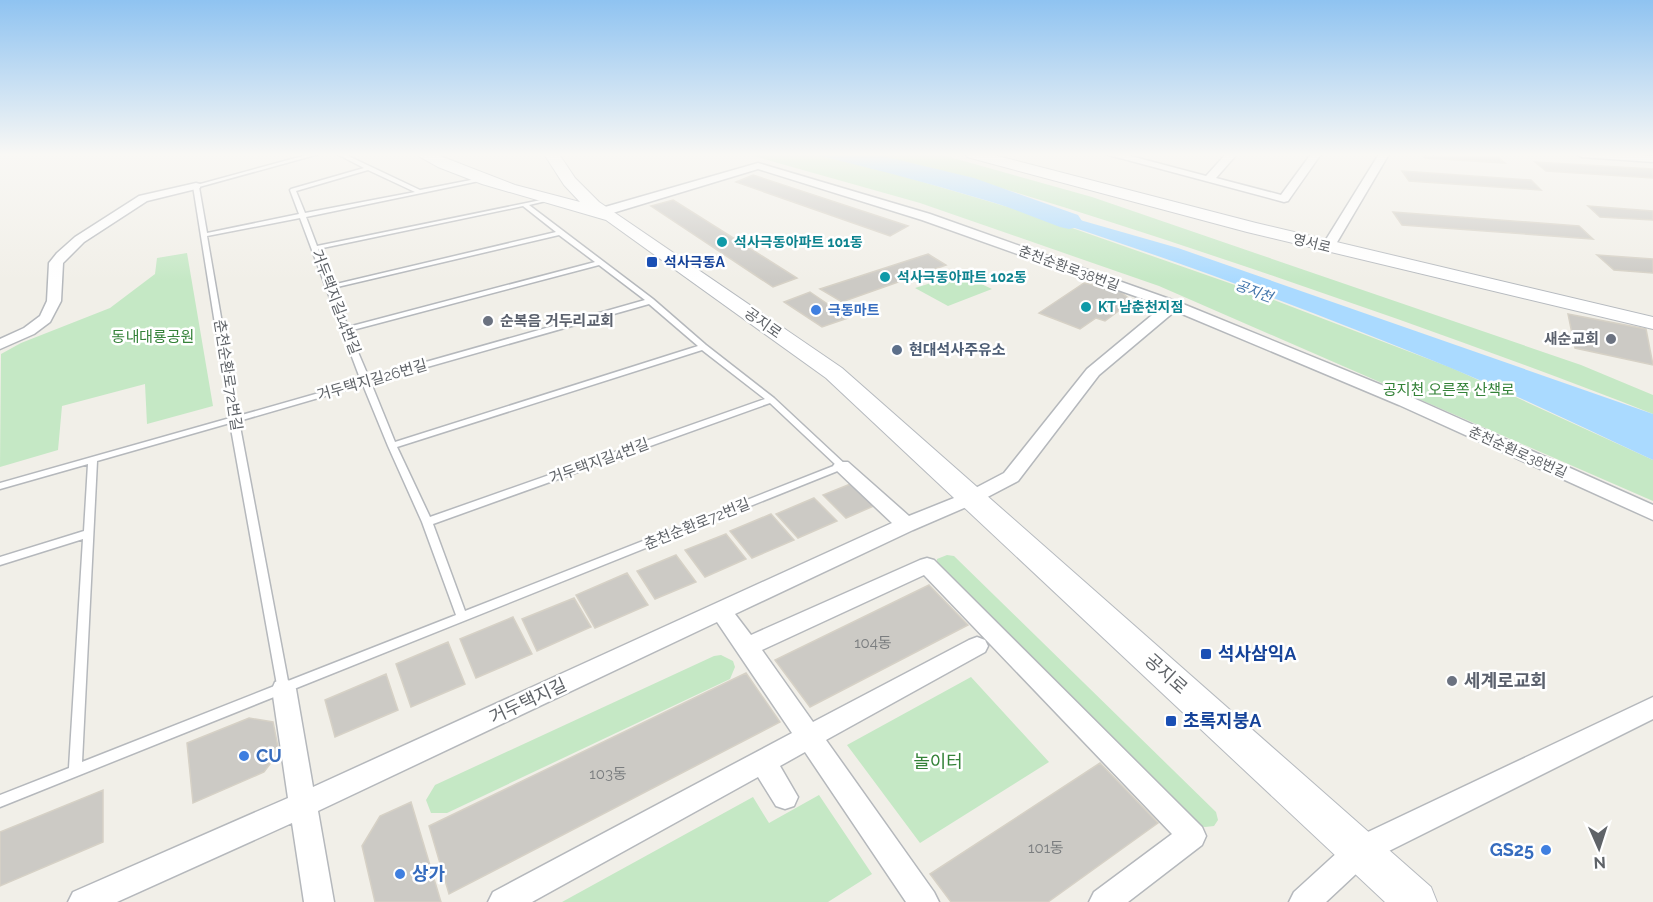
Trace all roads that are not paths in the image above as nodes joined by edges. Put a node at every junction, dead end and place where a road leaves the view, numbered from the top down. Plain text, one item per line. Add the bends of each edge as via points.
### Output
1 (151, 196) edge
2 (198, 196) edge
3 (294, 196) edge
4 (393, 196) edge
5 (532, 196) edge
6 (584, 196) edge
7 (656, 196) edge
8 (857, 196) edge
9 (1148, 196) edge
10 (1160, 196) edge
11 (1357, 196) edge
12 (544, 200) junction
13 (524, 204) junction
14 (602, 212) junction
15 (301, 215) junction
16 (1227, 215) junction
17 (559, 233) junction
18 (205, 235) junction
19 (1331, 241) junction
20 (315, 248) junction
21 (600, 263) junction
22 (1436, 266) junction
23 (330, 287) junction
24 (650, 301) junction
25 (1173, 305) junction
26 (1653, 307) edge
27 (1653, 323) edge
28 (345, 330) junction
29 (0, 344) edge
30 (703, 347) junction
31 (367, 382) junction
32 (771, 400) junction
33 (234, 419) junction
34 (392, 446) junction
35 (93, 459) junction
36 (842, 466) junction
37 (0, 486) edge
38 (971, 498) junction
39 (1653, 513) edge
40 (427, 522) junction
41 (906, 525) junction
42 (87, 534) junction
43 (0, 561) edge
44 (722, 612) junction
45 (462, 617) junction
46 (977, 646) dead end
47 (747, 647) junction
48 (284, 689) junction
49 (1653, 707) edge
50 (809, 737) junction
51 (763, 762) junction
52 (75, 770) junction
53 (785, 797) dead end
54 (0, 801) edge
55 (302, 805) junction
56 (1362, 850) junction
57 (83, 902) edge
58 (319, 902) edge
59 (503, 902) edge
60 (924, 902) edge
61 (1104, 902) edge
62 (1304, 902) edge
63 (1416, 902) edge

1 - 29 street via 133,204 63,252 55,265 55,302 43,322
2 - 18 lane, 춘천순환로72번길
3 - 15 lane, 거두택지길14번길
4 - 15 lane
5 - 12 street
6 - 14 street, 공지로
7 - 14 street, 춘천순환로38번길
8 - 25 street, 춘천순환로38번길
9 - 16 street, 영서로
10 - 16 street, 영서로
11 - 19 street
12 - 13 lane
12 - 14 street
13 - 17 lane
13 - 20 lane
14 - 38 street, 공지로 via 834,373
15 - 18 lane
15 - 20 lane, 거두택지길14번길
16 - 19 street, 영서로
17 - 21 lane
17 - 23 lane
18 - 33 lane, 춘천순환로72번길
19 - 22 street, 영서로
20 - 23 lane, 거두택지길14번길
21 - 24 lane
21 - 28 lane
22 - 26 street, 영서로
22 - 27 street, 영서로
23 - 28 lane, 거두택지길14번길
24 - 30 lane
24 - 31 lane, 거두택지길26번길
25 - 38 street via 1093,372 1011,477
25 - 39 street, 춘천순환로38번길 via 1405,401
28 - 31 lane, 거두택지길14번길
30 - 32 lane
30 - 34 lane
31 - 33 lane, 거두택지길26번길
31 - 34 lane, 거두택지길14번길
32 - 36 lane
32 - 40 lane, 거두택지길4번길
33 - 35 lane, 거두택지길26번길
33 - 48 lane, 춘천순환로72번길
34 - 40 lane, 거두택지길14번길
35 - 37 lane, 거두택지길26번길
35 - 42 lane
36 - 41 street
36 - 45 lane, 춘천순환로72번길
38 - 41 street, 거두택지길
38 - 56 street, 공지로
40 - 45 lane, 거두택지길14번길
41 - 44 street, 거두택지길
42 - 43 lane
42 - 52 lane
44 - 47 street
44 - 55 street, 거두택지길
45 - 48 lane, 춘천순환로72번길
46 - 50 street
47 - 50 street
47 - 61 street via 927,565 1192,836
48 - 52 lane, 춘천순환로72번길
48 - 55 street, 춘천순환로72번길
49 - 56 street
50 - 51 street
50 - 60 street
51 - 53 street
51 - 59 street
52 - 54 lane, 춘천순환로72번길
55 - 57 street, 거두택지길
55 - 58 street, 춘천순환로72번길
56 - 62 street
56 - 63 street, 공지로

